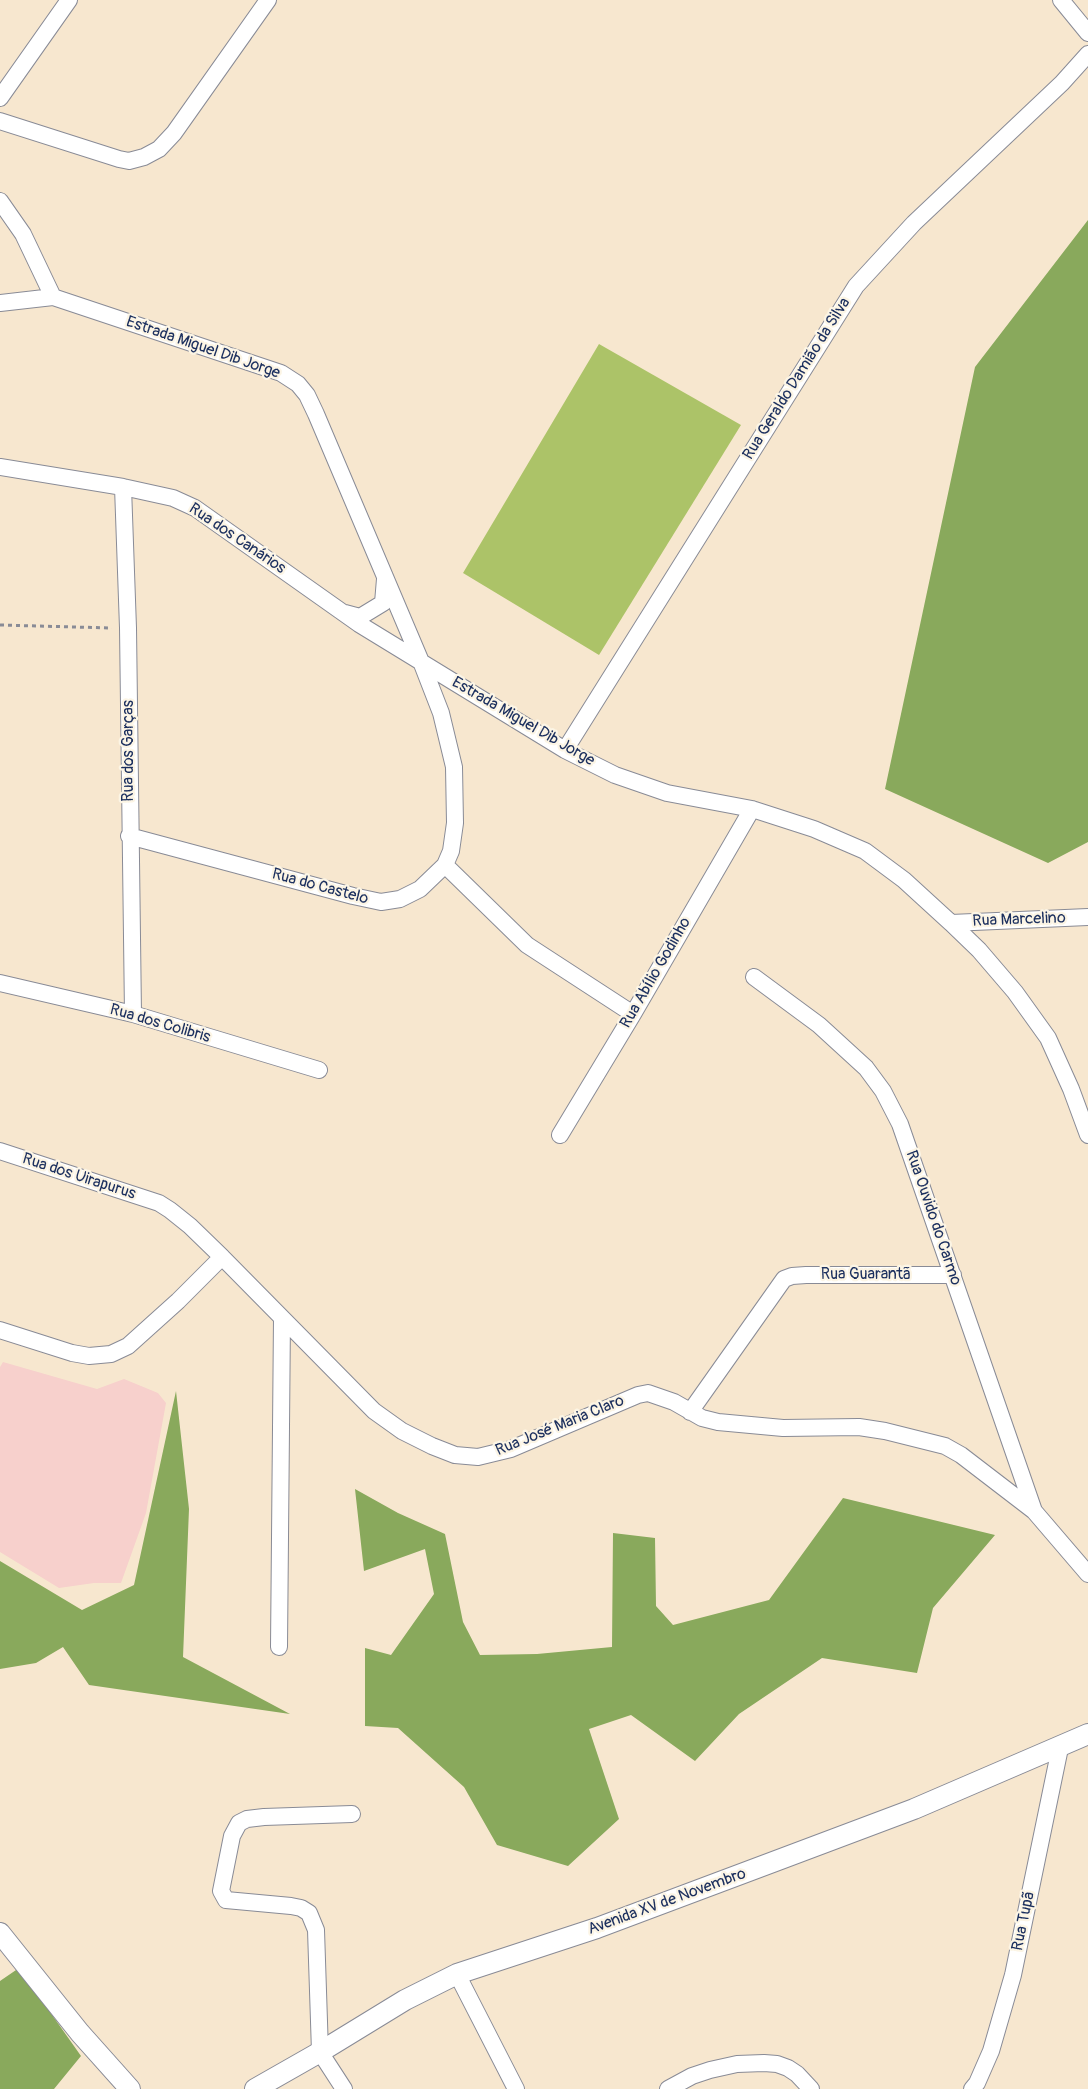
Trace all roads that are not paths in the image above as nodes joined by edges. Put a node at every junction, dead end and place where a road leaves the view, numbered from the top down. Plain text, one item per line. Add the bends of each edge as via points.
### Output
1 (69, 0) edge
2 (268, 0) edge
3 (1061, 0) edge
4 (1088, 33) edge
5 (1088, 54) edge
6 (0, 98) edge
7 (0, 122) edge
8 (0, 201) edge
9 (53, 297) junction
10 (0, 303) edge
11 (0, 467) edge
12 (124, 487) junction
13 (386, 578) junction
14 (343, 613) junction
15 (422, 664) junction
16 (565, 750) junction
17 (752, 810) junction
18 (129, 836) junction
19 (446, 865) junction
20 (1088, 917) edge
21 (951, 923) junction
22 (754, 977) dead end
23 (0, 983) edge
24 (133, 1014) junction
25 (633, 1014) junction
26 (319, 1070) dead end
27 (560, 1135) dead end
28 (1088, 1135) edge
29 (0, 1151) edge
30 (222, 1257) junction
31 (953, 1275) junction
32 (282, 1318) junction
33 (0, 1330) edge
34 (690, 1412) junction
35 (1034, 1511) junction
36 (1088, 1574) edge
37 (279, 1647) dead end
38 (1088, 1734) edge
39 (1060, 1748) junction
40 (352, 1814) dead end
41 (0, 1933) edge
42 (457, 1974) junction
43 (320, 2052) junction
44 (130, 2089) edge
45 (256, 2089) edge
46 (344, 2089) edge
47 (516, 2089) edge
48 (668, 2089) edge
49 (811, 2089) edge
50 (972, 2089) edge

1 - 6 street
2 - 7 street via 174,133 144,157 129,161 119,159
3 - 4 street
5 - 16 street, Rua Geraldo Damião da Silva via 1062,83 914,223 856,286
8 - 9 street via 23,234
9 - 10 street, Estrada Miguel Dib Jorge
9 - 13 street, Estrada Miguel Dib Jorge via 281,373 298,384 316,414
11 - 12 street, Rua dos Canários
12 - 14 street, Rua dos Canários via 173,498 195,508
12 - 18 street, Rua dos Garças
13 - 14 street via 383,603 360,617
13 - 15 street, Estrada Miguel Dib Jorge
14 - 15 street, Rua dos Canários
15 - 16 street, Estrada Miguel Dib Jorge
15 - 19 street via 441,713 454,768 455,823
16 - 17 street, Estrada Miguel Dib Jorge via 615,775 668,793
17 - 21 street, Estrada Miguel Dib Jorge via 814,829 865,851 904,880
17 - 25 street, Rua Abílio Godinho
18 - 19 street, Rua do Castelo via 381,902 400,899 420,888
18 - 24 street, Rua dos Garças
19 - 25 street via 527,945
20 - 21 street, Rua Marcelino
21 - 28 street, Estrada Miguel Dib Jorge via 1015,992 1048,1038
22 - 31 street, Rua Ouvido do Carmo via 819,1025 866,1068 883,1091 900,1124
23 - 24 street, Rua dos Colibris
24 - 26 street, Rua dos Colibris
25 - 27 street, Rua Abílio Godinho
29 - 30 street, Rua dos Uirapurus via 159,1203 190,1226
30 - 32 street, Rua José Maria Claro
30 - 33 street via 128,1346 111,1354 90,1356 72,1353
31 - 34 street, Rua Guarantã via 792,1276 781,1282
31 - 35 street, Rua Ouvido do Carmo
32 - 34 street, Rua José Maria Claro via 374,1411 402,1431 455,1455 478,1457 512,1449 648,1393 674,1402
32 - 37 street
34 - 35 street, Rua José Maria Claro via 718,1422 783,1428 859,1427 919,1438 961,1455
35 - 36 street, Rua José Maria Claro
38 - 39 street, Avenida XV de Novembro
39 - 42 street, Avenida XV de Novembro via 914,1809 774,1862 597,1928
39 - 50 street, Rua Tupã via 1013,1975 991,2052
40 - 43 street via 264,1817 239,1823 232,1836 221,1891 226,1900 291,1906 309,1913 316,1930
41 - 44 street via 80,2033
42 - 43 street, Avenida XV de Novembro via 405,2000
42 - 47 street
43 - 45 street, Avenida XV de Novembro
43 - 46 street
48 - 49 street via 710,2070 764,2063 788,2068

